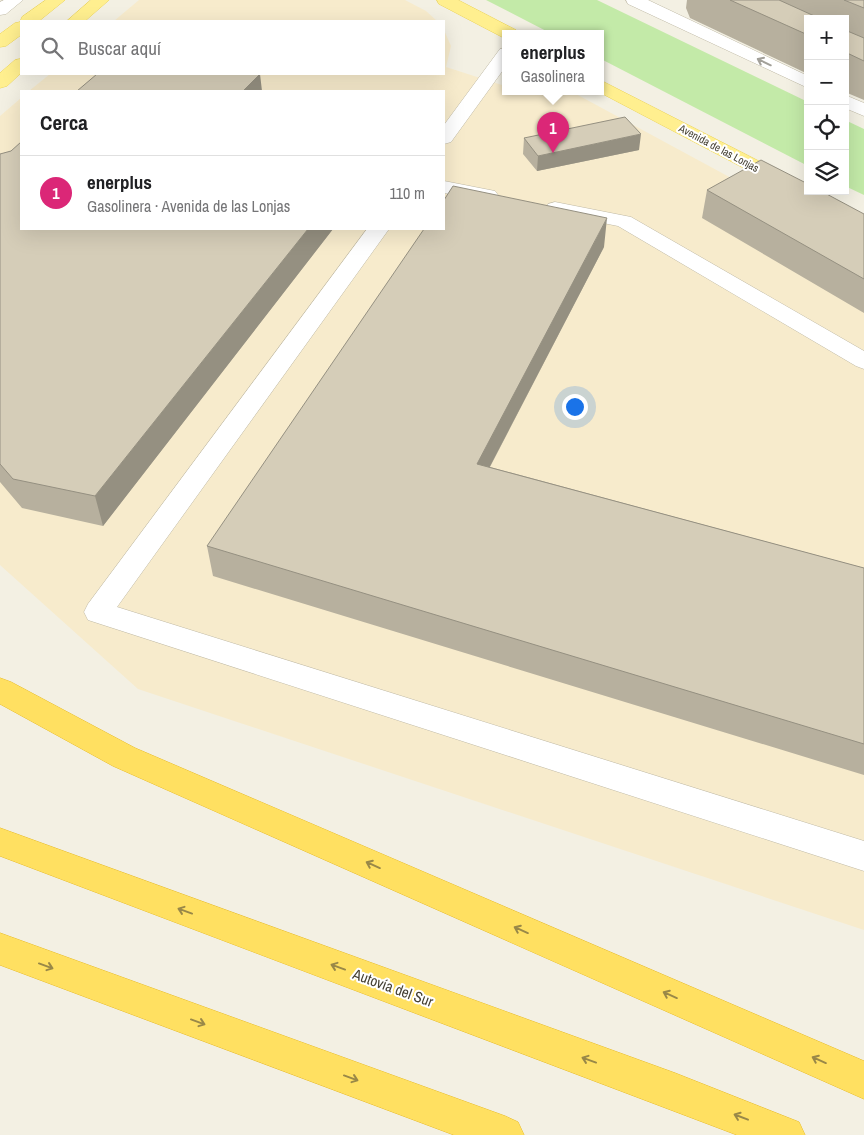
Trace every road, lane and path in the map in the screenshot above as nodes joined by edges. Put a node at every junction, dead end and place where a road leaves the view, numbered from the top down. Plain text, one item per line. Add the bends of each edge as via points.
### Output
1 (15, 0) edge
2 (58, 0) edge
3 (101, 0) edge
4 (445, 0) edge
5 (649, 2) edge
6 (0, 10) edge
7 (29, 20) edge
8 (76, 20) edge
9 (20, 27) edge
10 (502, 30) edge
11 (0, 42) edge
12 (502, 58) edge
13 (20, 65) edge
14 (804, 81) edge
15 (0, 82) edge
16 (604, 87) edge
17 (849, 103) edge
18 (864, 110) edge
19 (445, 137) edge
20 (445, 187) edge
21 (802, 192) edge
22 (510, 200) edge
23 (539, 205) edge
24 (377, 230) edge
25 (864, 361) edge
26 (0, 690) edge
27 (0, 842) edge
28 (864, 856) edge
29 (0, 949) edge
30 (864, 1080) edge
31 (505, 1135) edge
32 (786, 1135) edge

1 - 6 street
2 - 7 main road
3 - 8 main road
4 - 10 main road
14 -> 5 street
9 - 11 main road
12 - 19 street
13 - 15 main road
16 - 21 main road, Avenida de las Lonjas
17 - 18 street
20 - 22 street
23 - 25 street via 624,221
24 - 28 street via 98,612
30 -> 26 highway via 124,756
32 -> 27 highway, Autovía del Sur
29 -> 31 highway

